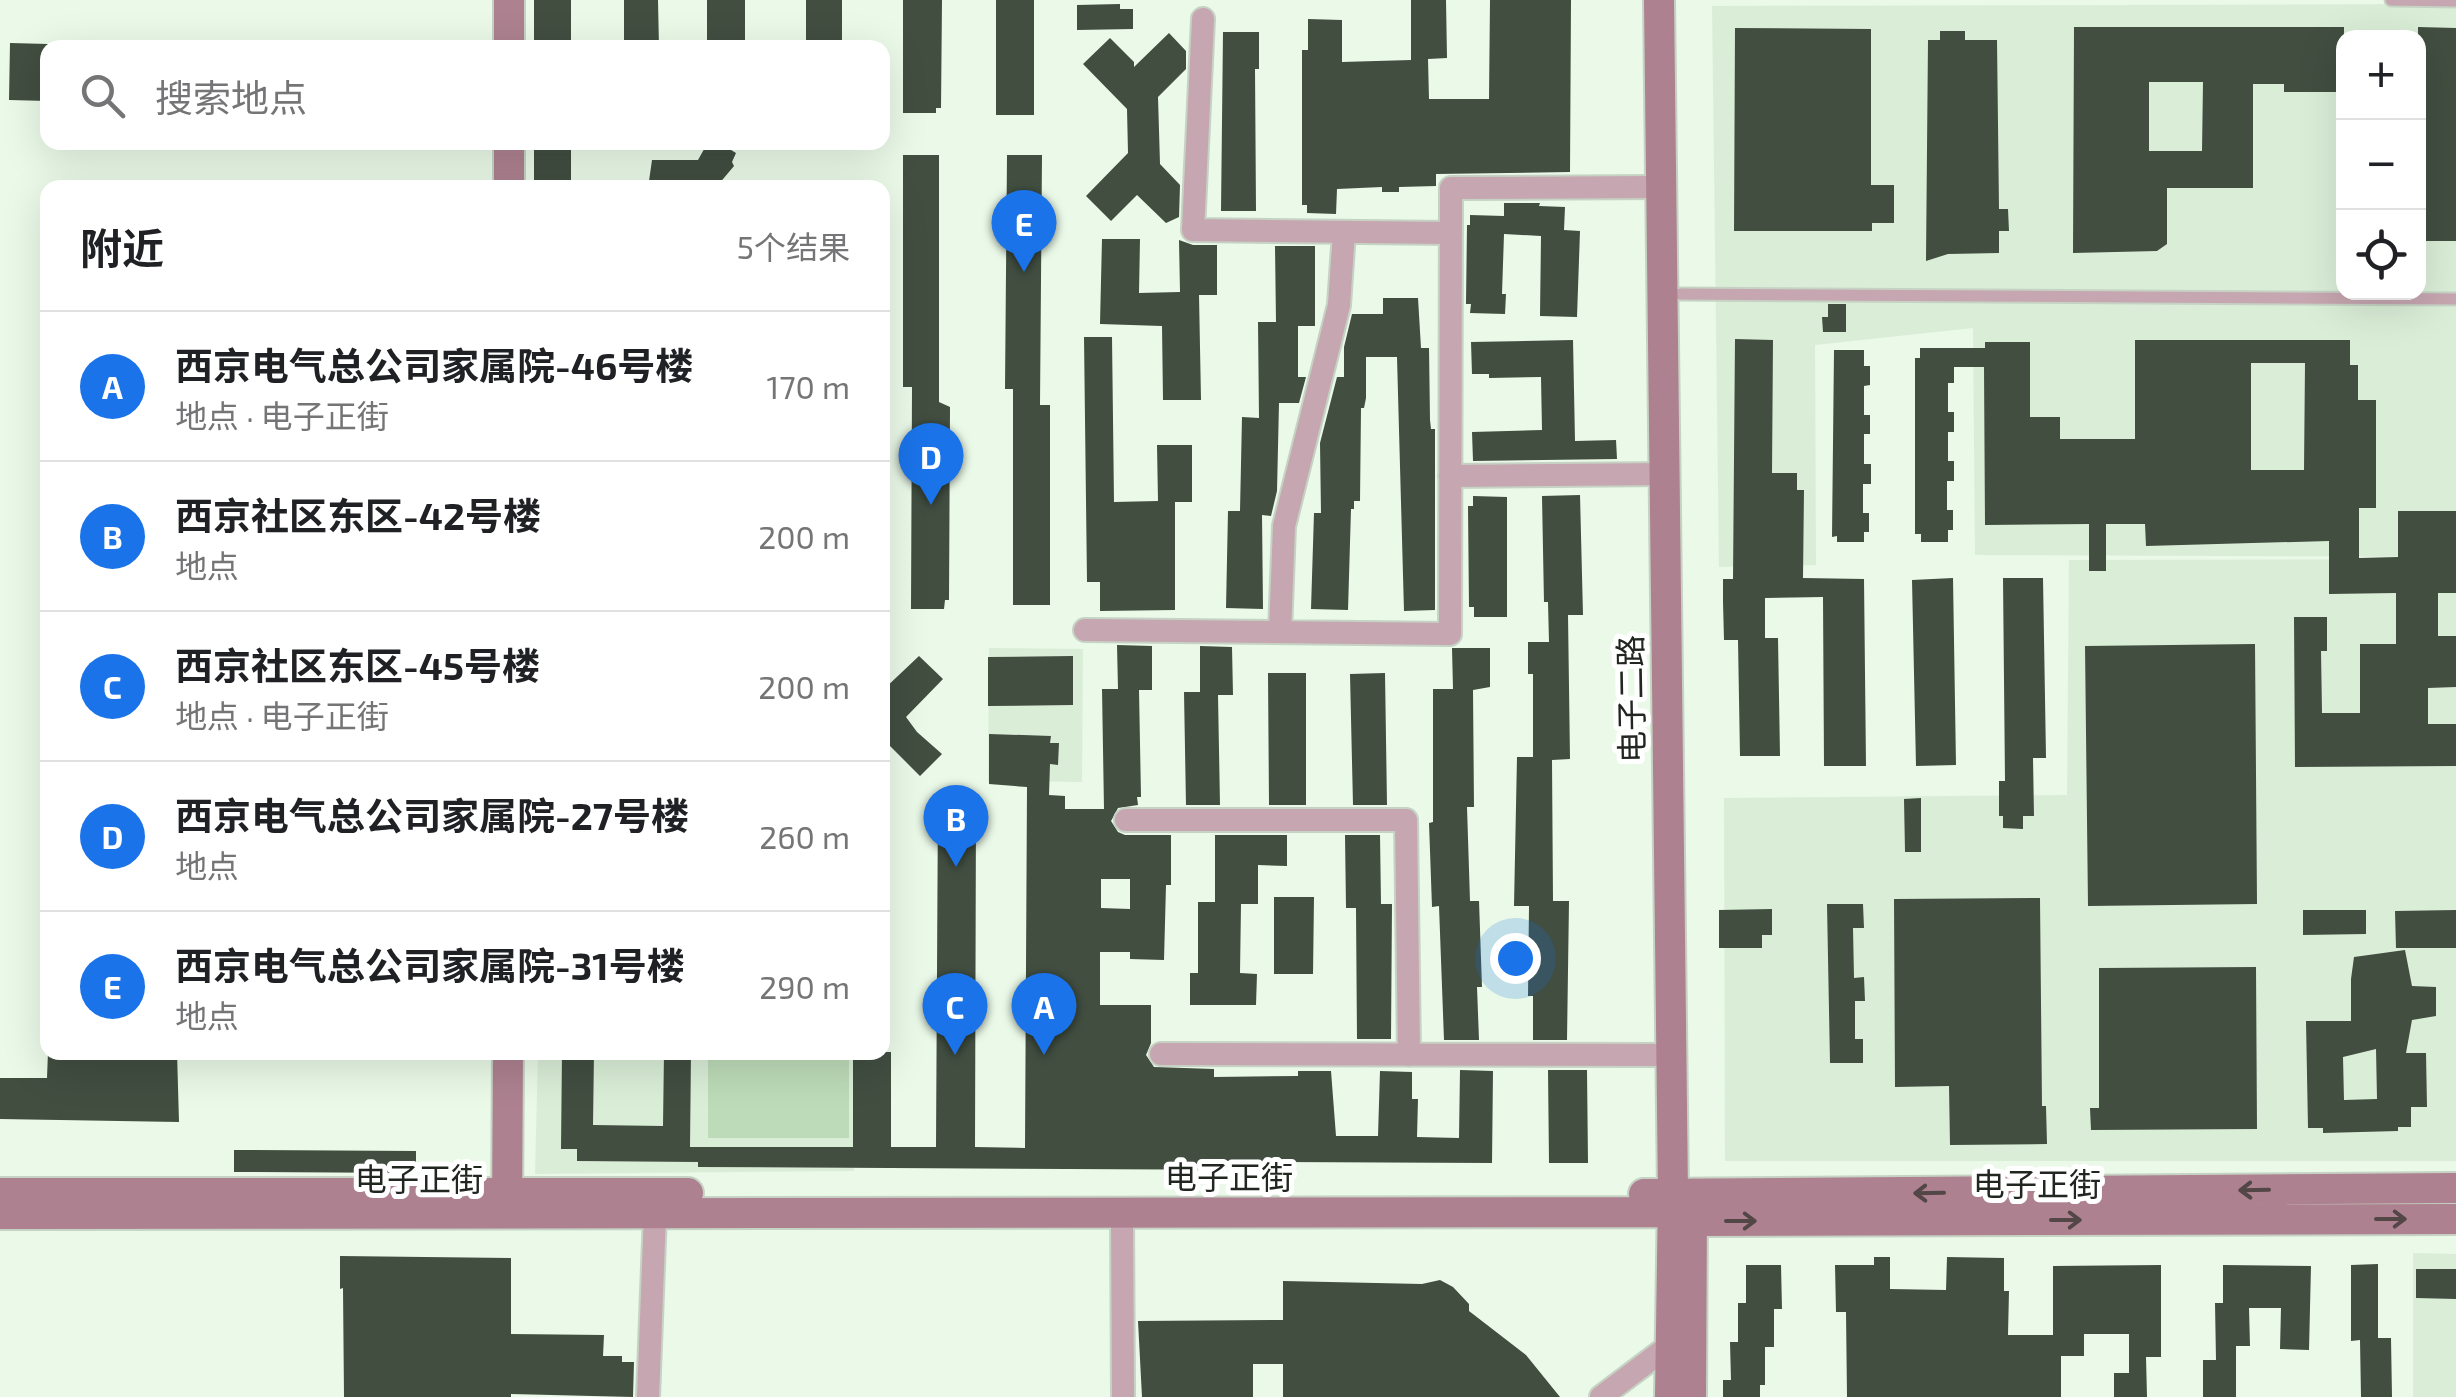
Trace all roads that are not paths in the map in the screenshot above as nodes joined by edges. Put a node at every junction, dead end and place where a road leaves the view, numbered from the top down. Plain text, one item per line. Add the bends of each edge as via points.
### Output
1 (509, 0) edge
2 (1659, 0) edge
3 (1676, 0) edge
4 (2391, 0) edge
5 (2456, 1) edge
6 (1203, 19) dead end
7 (509, 40) edge
8 (509, 150) edge
9 (509, 180) edge
10 (1661, 187) junction
11 (1344, 232) junction
12 (1450, 233) junction
13 (1680, 294) junction
14 (2456, 299) edge
15 (1664, 474) junction
16 (1450, 476) junction
17 (1085, 630) dead end
18 (1280, 632) junction
19 (1126, 820) dead end
20 (1162, 1054) dead end
21 (1409, 1055) junction
22 (1671, 1055) junction
23 (508, 1060) edge
24 (2456, 1188) edge
25 (0, 1193) edge
26 (507, 1204) junction
27 (1682, 1206) junction
28 (1122, 1213) junction
29 (0, 1214) edge
30 (654, 1214) junction
31 (2456, 1219) edge
32 (1670, 1345) junction
33 (648, 1397) edge
34 (1123, 1397) edge
35 (1601, 1397) edge
36 (1670, 1397) edge
37 (1691, 1397) edge

1 - 7 main road
2 - 10 main road, 电子二路
3 - 13 main road, 电子二路
4 - 5 lane
6 - 11 street via 1194,230
8 - 9 main road
10 - 12 street via 1451,188
10 - 15 main road, 电子二路
11 - 12 street
11 - 18 street via 1339,304 1284,526
12 - 16 street
13 - 14 lane
13 - 27 main road, 电子二路
15 - 16 street
15 - 22 main road, 电子二路
16 - 18 street via 1450,634
17 - 18 street
19 - 21 street via 1406,820
20 - 21 street
21 - 22 street
22 - 27 main road, 电子二路
23 - 26 main road
24 -> 27 main road, 电子正街
25 - 26 main road, 电子正街
26 - 27 main road, 电子正街
26 - 29 main road, 电子正街
26 - 30 main road, 电子正街
27 - 28 main road, 电子正街
27 -> 31 main road, 电子正街
27 - 32 main road, 电子二路
27 - 37 main road, 电子二路
28 - 30 main road, 电子正街
28 - 34 street
30 - 33 street
32 - 35 street
32 - 36 main road, 电子二路

